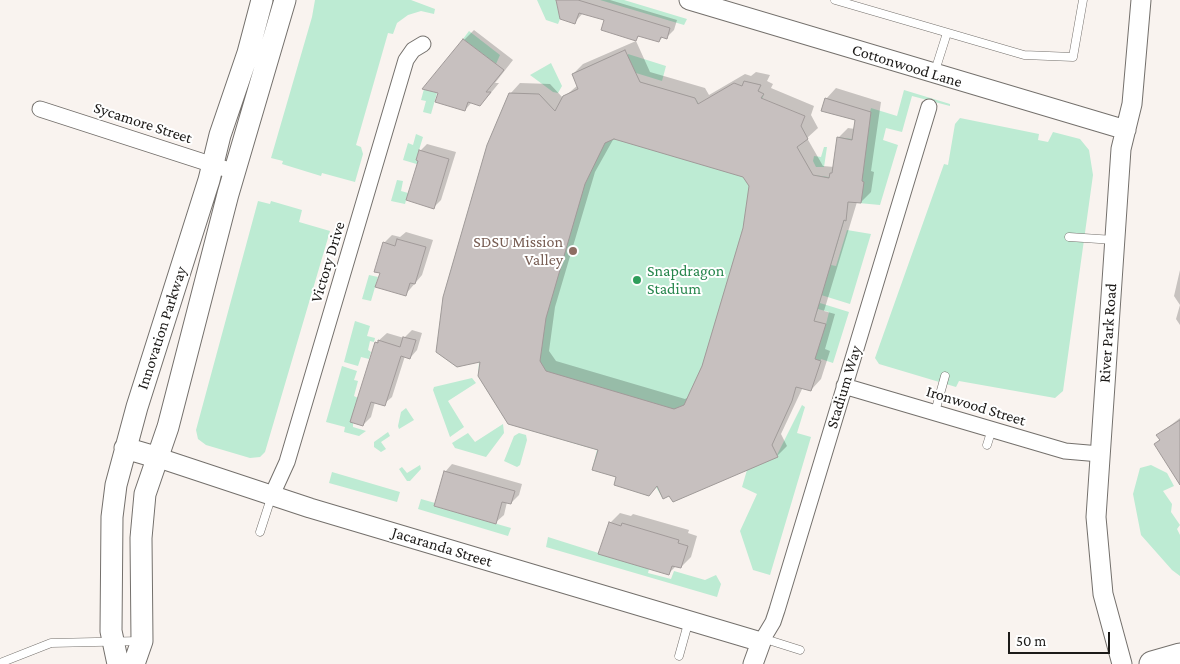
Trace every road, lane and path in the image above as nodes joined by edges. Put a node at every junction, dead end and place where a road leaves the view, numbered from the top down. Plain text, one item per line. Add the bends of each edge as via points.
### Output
1 (262, 0) edge
2 (285, 0) edge
3 (689, 0) edge
4 (836, 0) edge
5 (1083, 0) edge
6 (1141, 0) edge
7 (947, 33) junction
8 (423, 44) dead end
9 (934, 74) junction
10 (929, 107) dead end
11 (40, 109) dead end
12 (1126, 130) junction
13 (213, 164) junction
14 (235, 172) junction
15 (1069, 237) dead end
16 (1115, 240) junction
17 (945, 376) dead end
18 (844, 386) junction
19 (935, 412) junction
20 (992, 429) junction
21 (987, 445) dead end
22 (125, 448) junction
23 (1100, 454) junction
24 (159, 458) junction
25 (272, 495) junction
26 (260, 532) dead end
27 (689, 620) junction
28 (762, 640) junction
29 (112, 641) junction
30 (142, 641) junction
31 (800, 650) dead end
32 (679, 656) dead end
33 (1180, 656) edge
34 (0, 663) edge
35 (118, 664) edge
36 (134, 664) edge
37 (753, 664) edge
38 (1122, 664) edge
39 (1152, 664) edge

1 - 13 main road, Innovation Parkway
2 - 14 main road, Innovation Parkway
3 - 9 street, Cottonwood Lane
4 - 7 lane
5 - 7 lane via 1073,57 1024,55
6 - 12 street, River Park Road via 1132,104
7 - 9 lane
8 - 25 street, Victory Drive via 406,60 286,462
9 - 12 street, Cottonwood Lane
10 - 18 street, Stadium Way
11 - 13 street, Sycamore Street
12 - 16 street, River Park Road via 1121,149
13 - 14 street, Sycamore Street
13 - 22 main road, Innovation Parkway
14 - 24 main road, Innovation Parkway
15 - 16 lane
16 - 23 street, River Park Road
17 - 19 lane
18 - 19 street, Ironwood Street
18 - 28 street, Stadium Way via 777,610
19 - 20 street, Ironwood Street
20 - 21 lane
20 - 23 street, Ironwood Street via 1065,451
22 - 24 main road, Jacaranda Street
22 - 29 main road, Innovation Parkway via 112,517
23 - 38 street, River Park Road via 1096,517 1099,566 1111,630
24 - 25 street, Jacaranda Street
24 - 30 main road, Innovation Parkway via 147,488 142,516
25 - 26 lane
25 - 27 street, Jacaranda Street
27 - 28 street, Jacaranda Street
27 - 32 lane
28 - 31 lane
28 - 37 street, Stadium Way
29 - 30 lane
29 - 34 lane via 51,643
29 - 35 main road, Innovation Parkway
30 - 36 main road, Innovation Parkway
33 - 39 highway

